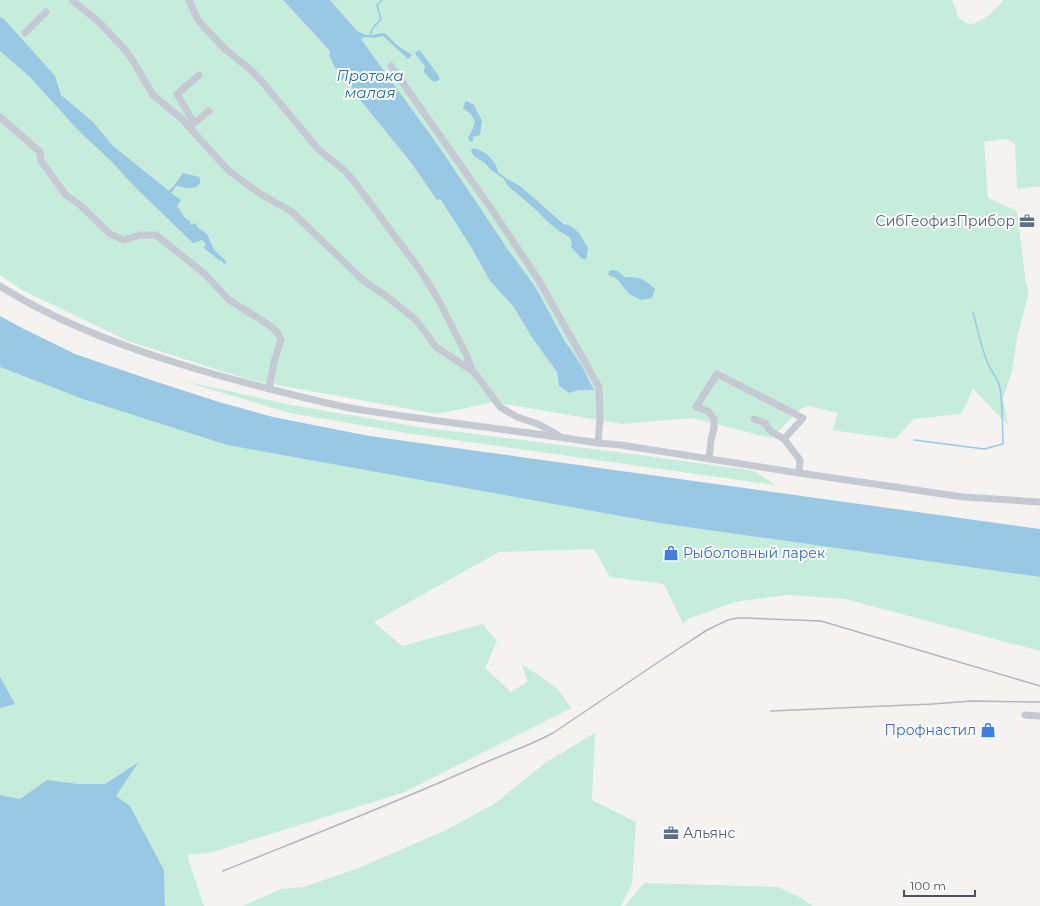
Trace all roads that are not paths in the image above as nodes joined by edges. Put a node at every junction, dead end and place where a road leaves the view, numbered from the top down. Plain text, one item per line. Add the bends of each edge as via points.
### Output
1 (72, 0) edge
2 (189, 0) edge
3 (46, 12) dead end
4 (25, 33) dead end
5 (391, 66) dead end
6 (199, 75) dead end
7 (209, 111) dead end
8 (0, 117) edge
9 (191, 125) junction
10 (0, 286) edge
11 (472, 370) junction
12 (269, 389) junction
13 (754, 419) dead end
14 (562, 437) junction
15 (784, 439) junction
16 (598, 443) junction
17 (709, 459) junction
18 (799, 473) junction
19 (1040, 502) edge
20 (1025, 716) dead end
21 (1040, 716) edge

1 - 9 street via 99,22 127,52 153,95
2 - 11 street via 203,26 251,70 318,149 353,180 420,270 438,299
3 - 4 street
5 - 16 street via 538,279 599,387
6 - 9 street via 175,91
7 - 9 street
8 - 12 street via 40,152 41,161 66,195 110,234 124,240 140,235 156,235 205,274 229,300 277,332 281,340
9 - 11 street via 228,170 292,212 365,282 416,320 436,347
10 - 12 street via 114,342 159,358
11 - 14 street via 500,407
12 - 14 street via 355,408
13 - 15 street via 765,423 770,432
14 - 16 street
15 - 17 street via 803,418 717,374 696,407 708,411 714,419
15 - 18 street via 800,460
16 - 17 street
17 - 18 street
18 - 19 street via 963,497
20 - 21 street

